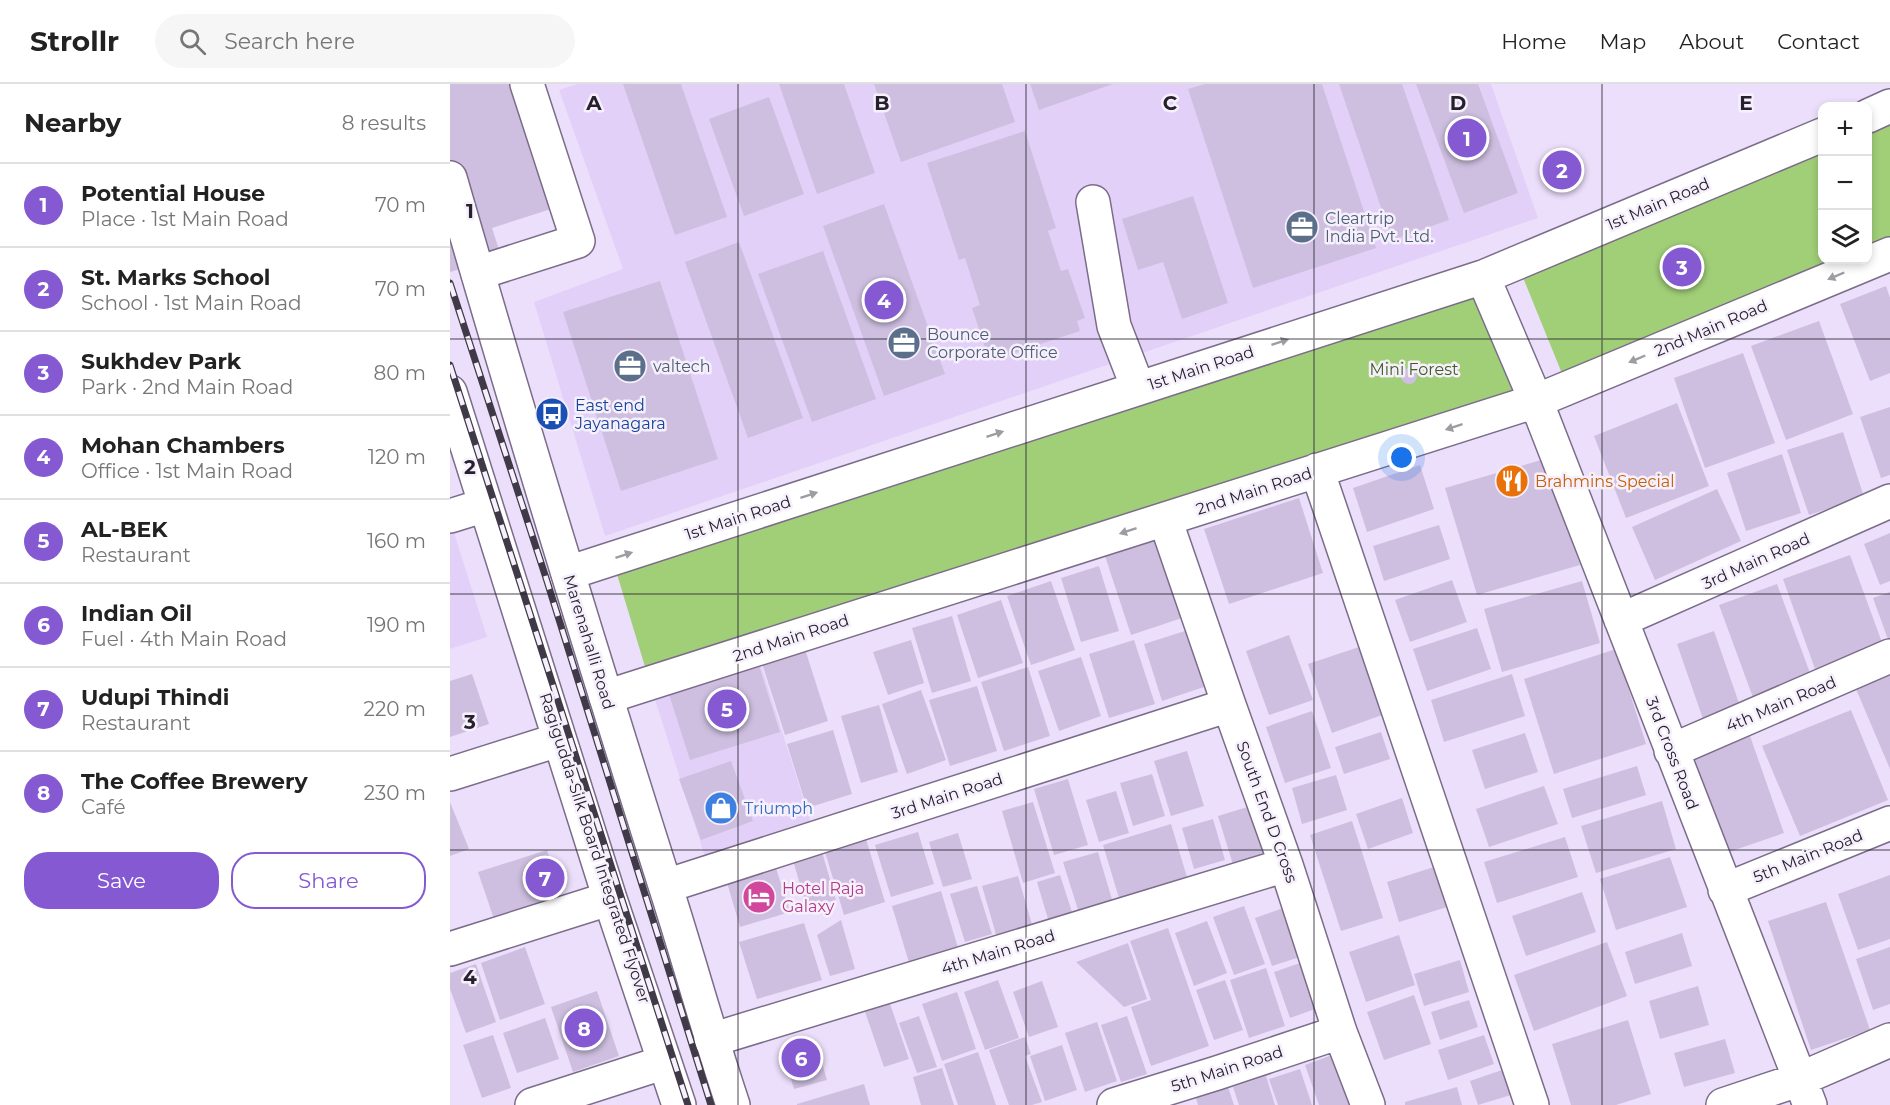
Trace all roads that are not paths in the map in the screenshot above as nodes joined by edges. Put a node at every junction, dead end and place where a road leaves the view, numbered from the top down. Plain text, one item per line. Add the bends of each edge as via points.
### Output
1 (527, 84) edge
2 (1890, 106) edge
3 (1872, 114) edge
4 (1818, 137) edge
5 (450, 178) edge
6 (1094, 202) dead end
7 (450, 234) edge
8 (1890, 254) edge
9 (478, 273) junction
10 (1483, 277) junction
11 (1138, 388) junction
12 (450, 392) edge
13 (1536, 401) junction
14 (450, 423) edge
15 (1317, 470) junction
16 (1890, 501) edge
17 (464, 512) edge
18 (1165, 519) junction
19 (568, 573) junction
20 (1621, 620) junction
21 (1890, 656) edge
22 (606, 697) junction
23 (1228, 705) junction
24 (555, 741) junction
25 (1671, 751) junction
26 (450, 774) edge
27 (1890, 823) edge
28 (1286, 864) junction
29 (666, 886) junction
30 (1725, 890) junction
31 (605, 900) junction
32 (450, 949) edge
33 (1340, 1032) junction
34 (711, 1040) junction
35 (1890, 1040) edge
36 (658, 1064) junction
37 (1804, 1092) edge
38 (532, 1105) edge
39 (672, 1105) edge
40 (679, 1105) edge
41 (720, 1105) edge
42 (733, 1105) edge
43 (1114, 1105) edge
44 (1368, 1105) edge
45 (1532, 1105) edge
46 (1723, 1105) edge

1 - 9 street via 578,241
2 - 3 street
4 - 10 street, 1st Main Road
5 - 9 street, Marenahalli Road
6 - 11 street via 1114,327
7 - 41 street
8 -> 13 street, 2nd Main Road
9 - 19 street, Marenahalli Road
11 -> 10 street, 1st Main Road
10 - 13 street, 3rd Cross Road
19 -> 11 street, 1st Main Road
12 - 40 street, Ragigudda-Silk Board Integrated Flyover
13 -> 15 street, 2nd Main Road
13 - 20 street, 3rd Cross Road
14 - 17 street
15 - 18 street, 2nd Main Road
15 - 45 street
16 - 20 street, 3rd Main Road
17 - 24 street
18 -> 22 street, 2nd Main Road
18 - 23 street, South End D Cross
19 - 22 street, Marenahalli Road
20 - 25 street, 3rd Cross Road
21 - 25 street, 4th Main Road
22 - 29 street, Marenahalli Road
23 - 28 street, South End D Cross
23 - 29 street, 3rd Main Road
24 - 26 street
24 - 31 street
25 - 30 street, 3rd Cross Road
27 - 30 street, 5th Main Road
28 - 33 street, South End D Cross
28 - 34 street, 4th Main Road
29 - 34 street, Marenahalli Road
30 - 37 street, 3rd Cross Road
31 - 32 street
31 - 36 street
33 - 43 street, 5th Main Road
33 - 44 street, South End D Cross
34 - 42 street, Marenahalli Road
35 - 37 street
36 - 38 street
36 - 39 street
37 - 46 street

